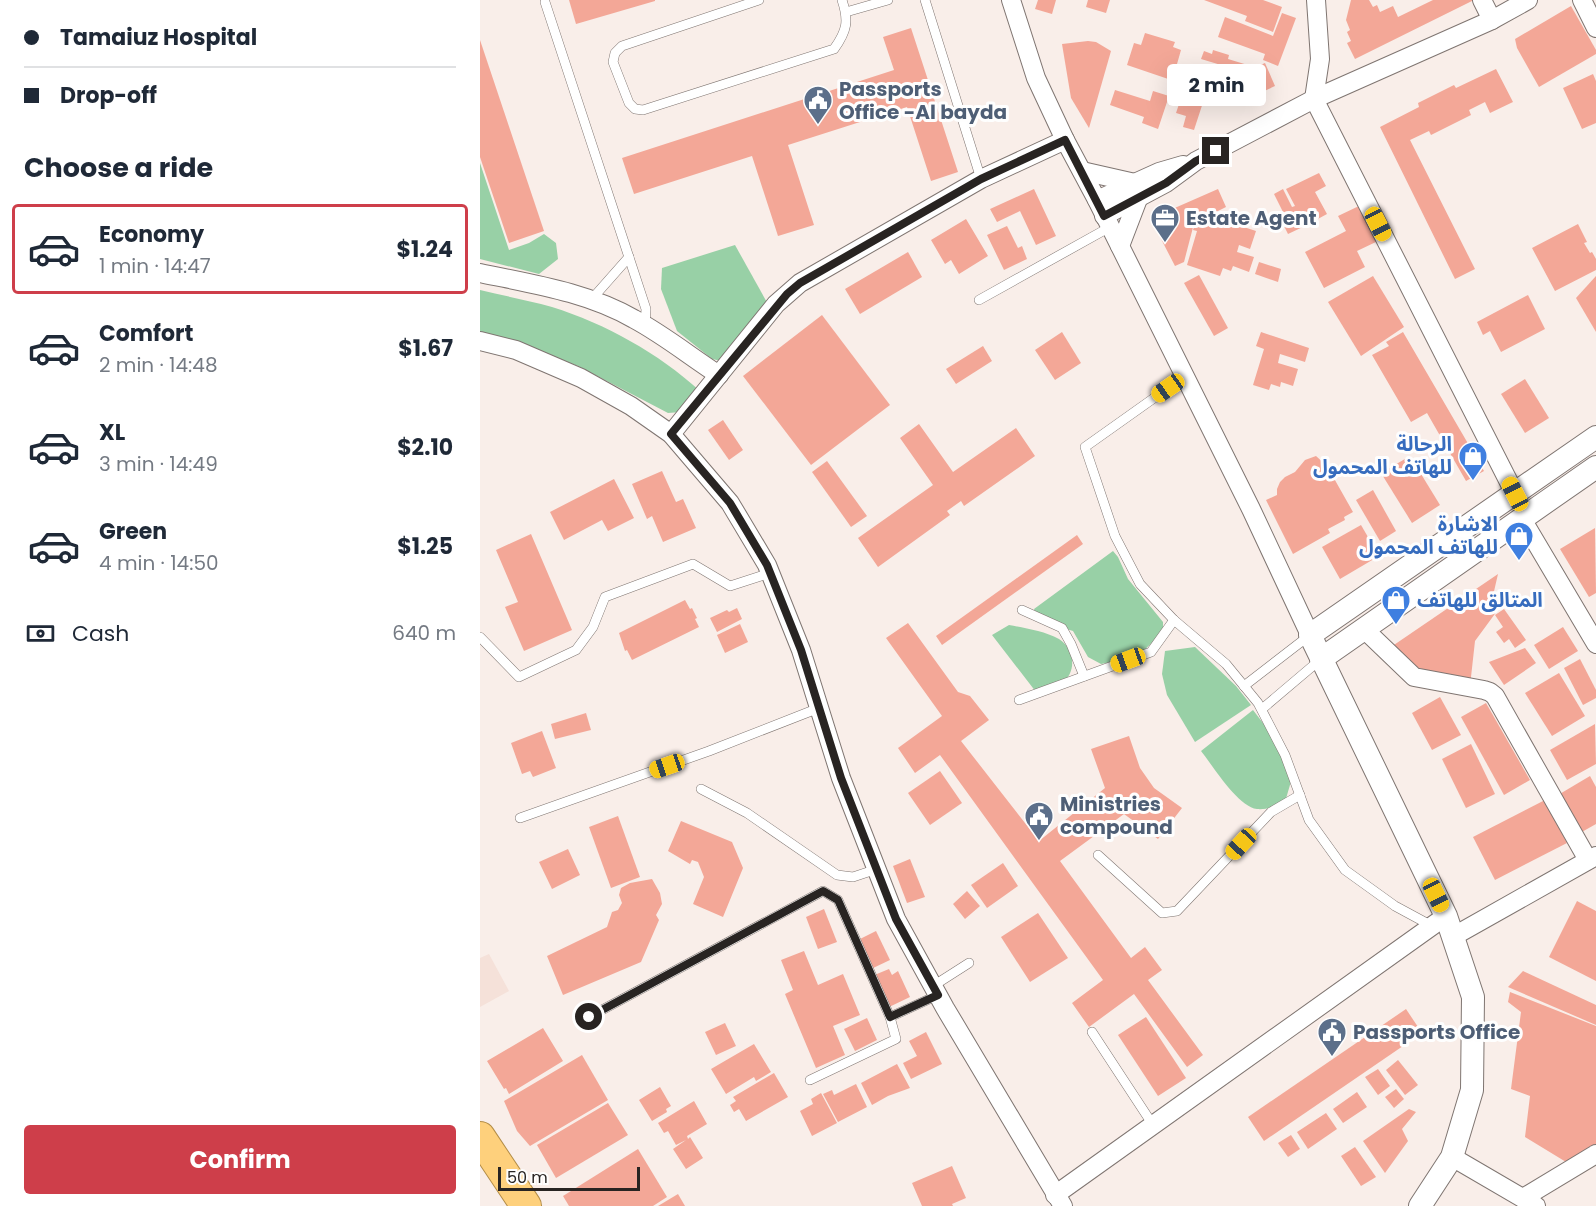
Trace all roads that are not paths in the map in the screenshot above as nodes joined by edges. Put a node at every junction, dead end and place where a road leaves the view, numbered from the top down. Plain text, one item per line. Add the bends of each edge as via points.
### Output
1 (759, 0) edge
2 (842, 0) edge
3 (888, 0) edge
4 (925, 0) edge
5 (1011, 0) edge
6 (1316, 0) edge
7 (1482, 0) edge
8 (1528, 0) edge
9 (1582, 0) edge
10 (545, 2) dead end
11 (846, 12) junction
12 (1492, 20) junction
13 (1596, 28) edge
14 (1314, 99) junction
15 (1065, 140) junction
16 (1082, 171) junction
17 (981, 179) junction
18 (1136, 191) junction
19 (1104, 214) junction
20 (1120, 246) junction
21 (629, 257) junction
22 (480, 273) edge
23 (591, 300) junction
24 (979, 300) dead end
25 (645, 326) junction
26 (480, 341) edge
27 (719, 375) junction
28 (1185, 376) junction
29 (671, 434) junction
30 (1596, 437) edge
31 (1596, 467) edge
32 (1515, 494) junction
33 (1522, 519) junction
34 (770, 573) junction
35 (1022, 610) dead end
36 (1174, 620) junction
37 (1364, 629) junction
38 (1310, 635) junction
39 (480, 637) edge
40 (1596, 644) edge
41 (1321, 659) junction
42 (1084, 676) junction
43 (1244, 686) junction
44 (1019, 700) dead end
45 (819, 708) junction
46 (1262, 710) junction
47 (700, 789) dead end
48 (1300, 795) junction
49 (520, 818) dead end
50 (1098, 855) dead end
51 (1592, 858) edge
52 (877, 869) junction
53 (1444, 926) junction
54 (969, 963) dead end
55 (935, 990) junction
56 (589, 1017) dead end
57 (890, 1017) junction
58 (1092, 1032) dead end
59 (810, 1080) dead end
60 (1153, 1125) junction
61 (480, 1137) edge
62 (1596, 1154) edge
63 (1452, 1158) junction
64 (1059, 1200) edge
65 (1530, 1202) edge
66 (526, 1206) edge
67 (1420, 1206) edge

1 - 11 lane via 622,46 613,62 629,103 643,110 834,50 845,33
2 - 11 lane
3 - 11 lane
4 - 17 lane
5 - 15 street via 1036,78
6 - 14 street via 1320,59
7 - 12 street
8 - 12 street
9 - 13 street
10 - 21 lane
12 - 14 street
14 - 18 street via 1196,161 1171,167
14 - 32 street
15 - 16 street
15 - 17 street
16 - 18 street
16 - 19 street
17 - 27 street via 800,283 776,304
18 - 19 street
18 - 20 street
19 - 20 street
19 - 24 lane
20 - 28 street
21 - 23 lane
21 - 25 lane via 646,309
22 - 23 street
23 - 25 street
25 - 27 street
26 - 29 street via 516,350 581,378
27 - 29 street
28 - 36 lane via 1085,447 1115,536 1140,584
28 - 38 street
29 - 34 street via 730,503
30 - 32 street
31 - 33 street
32 - 38 street
33 - 37 street
33 - 40 street
34 - 39 lane via 730,586 693,564 604,597 594,627 576,650 519,677
34 - 45 street
35 - 42 lane via 1062,628
36 - 42 lane via 1151,652
36 - 43 lane via 1226,664
37 - 41 street
37 - 51 street via 1414,676 1484,690 1495,696
38 - 41 street
38 - 43 lane
41 - 46 lane
41 - 53 street
42 - 44 lane
43 - 46 lane
45 - 49 lane
45 - 52 street via 841,778
46 - 48 lane
47 - 52 lane via 747,813 837,875 853,877
48 - 50 lane via 1271,812 1177,911 1162,913
48 - 53 lane via 1309,820 1345,870 1395,906
51 - 53 street
52 - 55 street via 896,919
53 - 60 street
53 - 63 street via 1473,997 1472,1090
54 - 55 lane
55 - 57 lane
55 - 64 street
56 - 57 lane via 823,891 838,900
57 - 59 lane via 896,1039
58 - 60 lane
60 - 64 street
61 - 66 highway
62 - 65 street
63 - 65 street
63 - 67 street

